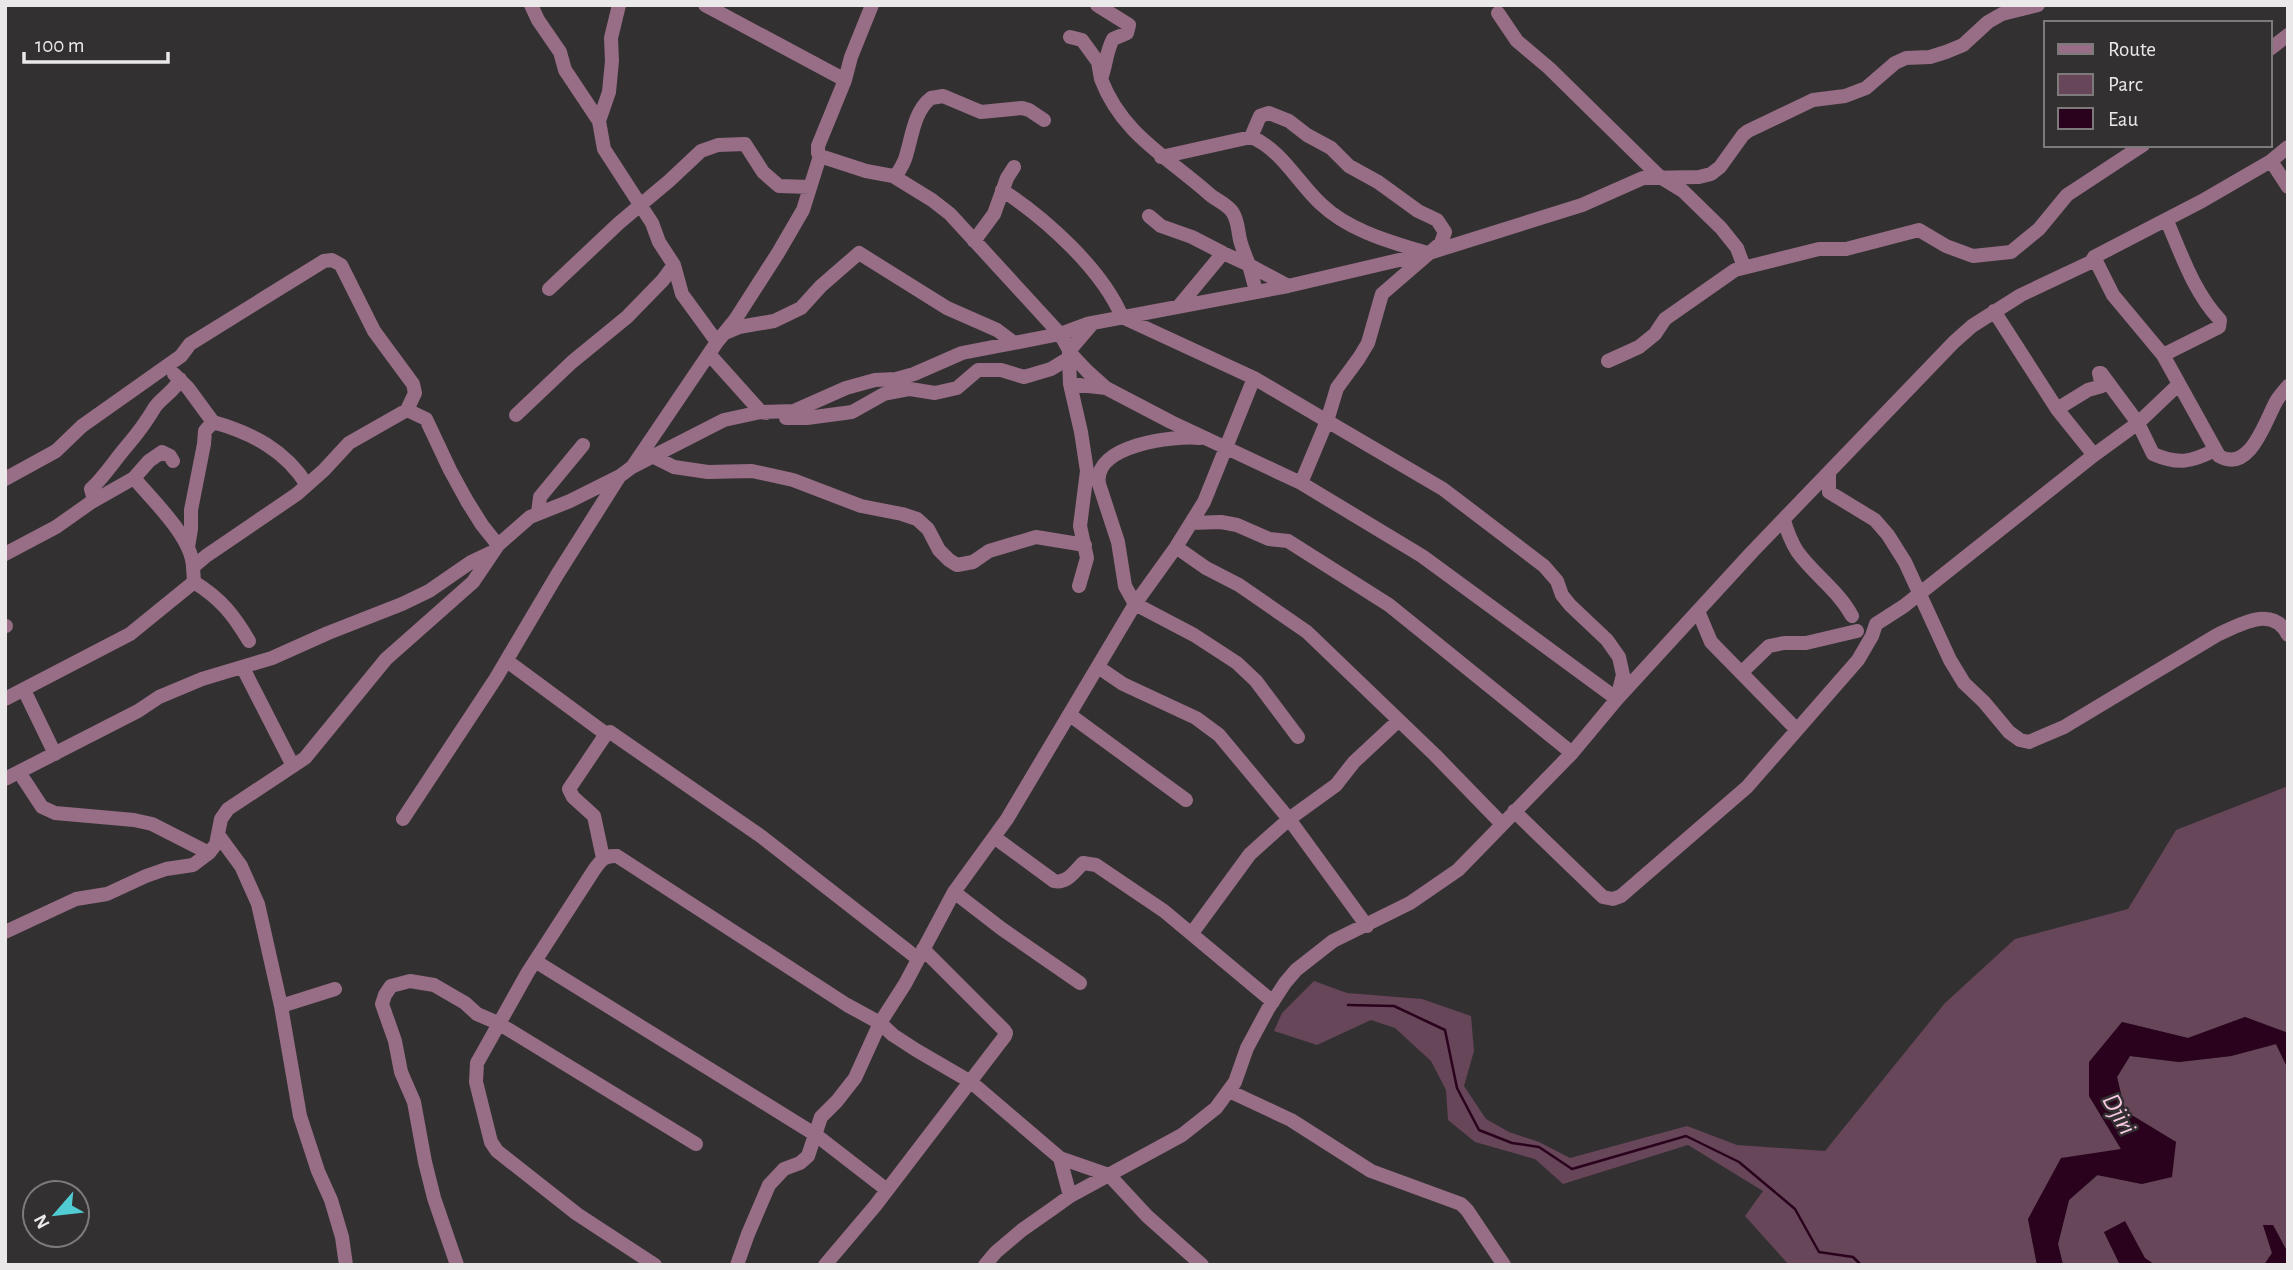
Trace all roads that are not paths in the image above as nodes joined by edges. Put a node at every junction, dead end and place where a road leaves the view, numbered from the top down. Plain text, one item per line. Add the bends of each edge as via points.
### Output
1 (531, 5) edge
2 (619, 5) edge
3 (705, 5) edge
4 (872, 5) edge
5 (1097, 5) edge
6 (2028, 6) edge
7 (1498, 13) dead end
8 (2288, 35) edge
9 (1070, 37) dead end
10 (2272, 47) edge
11 (1101, 79) junction
12 (845, 80) junction
13 (1044, 120) dead end
14 (599, 121) junction
15 (1251, 137) junction
16 (2140, 147) edge
17 (2288, 147) edge
18 (1161, 157) junction
19 (827, 158) junction
20 (2270, 161) junction
21 (1014, 167) dead end
22 (895, 177) junction
23 (1660, 177) junction
24 (812, 181) junction
25 (2288, 187) edge
26 (1002, 190) junction
27 (640, 205) junction
28 (1149, 216) dead end
29 (2167, 220) junction
30 (974, 241) junction
31 (1223, 253) junction
32 (1429, 253) junction
33 (2094, 257) junction
34 (674, 265) junction
35 (1249, 265) junction
36 (1744, 267) junction
37 (1288, 286) junction
38 (549, 289) dead end
39 (1256, 290) junction
40 (1179, 306) junction
41 (1994, 312) junction
42 (1122, 317) junction
43 (1093, 323) junction
44 (1060, 334) junction
45 (1013, 342) junction
46 (717, 343) junction
47 (1069, 355) junction
48 (2163, 355) junction
49 (1608, 361) dead end
50 (166, 367) junction
51 (180, 379) junction
52 (1254, 379) junction
53 (1070, 384) junction
54 (2179, 384) junction
55 (2288, 387) edge
56 (1106, 388) junction
57 (2057, 409) junction
58 (407, 410) junction
59 (761, 412) junction
60 (516, 415) dead end
61 (1327, 421) junction
62 (213, 422) junction
63 (2138, 423) junction
64 (1210, 439) junction
65 (583, 445) dead end
66 (1227, 448) junction
67 (2215, 450) junction
68 (2094, 455) junction
69 (654, 457) junction
70 (173, 461) dead end
71 (626, 472) junction
72 (1829, 473) junction
73 (134, 478) junction
74 (5, 479) edge
75 (1301, 483) junction
76 (307, 485) junction
77 (94, 500) junction
78 (538, 513) junction
79 (1784, 520) junction
80 (1191, 523) junction
81 (1085, 545) junction
82 (188, 547) junction
83 (1176, 547) junction
84 (494, 549) junction
85 (5, 554) edge
86 (193, 567) junction
87 (194, 582) junction
88 (1079, 586) dead end
89 (1919, 594) junction
90 (1135, 604) junction
91 (1698, 611) junction
92 (1852, 616) dead end
93 (1857, 631) dead end
94 (2288, 635) edge
95 (249, 641) dead end
96 (507, 661) junction
97 (1098, 667) junction
98 (243, 668) junction
99 (1741, 673) junction
100 (24, 690) junction
101 (5, 699) edge
102 (1617, 699) junction
103 (1070, 715) junction
104 (1398, 721) junction
105 (1797, 730) junction
106 (606, 734) junction
107 (1298, 737) dead end
108 (1572, 753) junction
109 (55, 754) junction
110 (293, 766) junction
111 (19, 772) junction
112 (5, 779) edge
113 (1186, 800) dead end
114 (1514, 811) junction
115 (403, 819) dead end
116 (1289, 820) junction
117 (1502, 824) junction
118 (219, 836) junction
119 (994, 838) junction
120 (209, 853) junction
121 (603, 858) junction
122 (954, 892) junction
123 (1367, 926) junction
124 (5, 933) edge
125 (1192, 933) junction
126 (920, 954) junction
127 (535, 961) junction
128 (1080, 983) dead end
129 (335, 989) dead end
130 (1273, 1002) junction
131 (281, 1006) junction
132 (498, 1023) junction
133 (880, 1023) junction
134 (971, 1082) junction
135 (1229, 1091) junction
136 (816, 1135) junction
137 (695, 1144) dead end
138 (1060, 1158) junction
139 (1109, 1175) junction
140 (887, 1190) junction
141 (1070, 1196) junction
142 (346, 1265) edge
143 (457, 1265) edge
144 (654, 1265) edge
145 (737, 1265) edge
146 (825, 1265) edge
147 (985, 1265) edge
148 (1202, 1265) edge
149 (1504, 1265) edge

1 - 14 street via 560,52 565,71
2 - 14 street via 611,38 609,92
3 - 12 street
4 - 12 street
5 - 11 street via 1129,25 1127,33 1113,39 1106,52
6 - 23 street via 1988,22 1963,45 1930,57 1906,58 1866,88 1813,100 1748,131 1711,174
7 - 23 street via 1517,41
8 - 10 street
9 - 11 street via 1082,40 1098,62
11 - 18 street via 1118,114
12 - 19 street via 818,146 818,153
13 - 22 street via 1022,108 981,112 943,96 931,98 922,107
14 - 27 street via 604,149
15 - 18 street
15 - 32 street via 1275,154 1330,213 1373,237
15 - 32 street via 1260,116 1269,113 1331,148 1349,166 1437,220 1445,232
16 - 36 street via 2067,195 2039,229 2011,252 1973,257 1919,230
17 - 20 street
18 - 35 street via 1234,214
19 - 22 street
19 - 24 street
20 - 25 street
20 - 29 street
21 - 26 street
22 - 30 street via 948,212
23 - 32 street via 1643,178 1582,205
23 - 36 street via 1721,228 1737,248
24 - 27 street via 779,186 763,172 745,144 718,145 701,151
24 - 46 street via 801,215
26 - 30 street via 994,215
26 - 42 street via 1040,218 1081,259 1114,299
27 - 34 street
27 - 38 street
28 - 31 street via 1161,226
29 - 33 street
29 - 48 street via 2188,271 2220,323
30 - 44 street
31 - 35 street
31 - 40 street
32 - 37 street
32 - 61 street via 1382,294 1368,343 1337,388
33 - 41 street
33 - 48 street via 2113,295
34 - 46 street via 682,294
34 - 60 street via 627,317
35 - 37 street
35 - 39 street
36 - 49 street via 1665,319 1639,347
37 - 39 street
39 - 40 street
40 - 42 street
41 - 57 street
41 - 72 street via 1946,349
42 - 43 street
42 - 52 street
43 - 44 street
43 - 47 street
44 - 45 street
44 - 47 street
45 - 46 street via 947,308 859,253 801,308 774,321 739,327
45 - 59 street via 962,354 896,379 846,388 794,411
46 - 59 street
46 - 71 street
47 - 53 street
47 - 56 street
47 - 59 street via 1051,369 1024,377 978,370 957,388 884,394 852,412 791,419
48 - 54 street
50 - 51 street
50 - 58 street via 190,344 332,260 341,265 374,331 413,384 415,393
50 - 74 street via 82,426 56,451
51 - 62 street
51 - 77 street via 91,489
52 - 61 street
52 - 66 street
53 - 56 street
53 - 81 street via 1087,471 1080,526
54 - 63 street
54 - 67 street
55 - 67 street via 2249,450 2229,460
56 - 64 street
57 - 63 street via 2102,386 2101,373
57 - 68 street
58 - 76 street via 349,443
58 - 84 street via 426,419
59 - 69 street via 724,420
61 - 75 street
61 - 102 street via 1443,489 1544,566 1570,606 1619,657 1623,675
62 - 76 street via 248,433 279,452
62 - 82 street via 205,431
63 - 67 street via 2157,456 2187,461
63 - 68 street
64 - 66 street
64 - 90 street via 1175,437 1142,443 1114,457 1098,478 1118,542 1125,586
65 - 78 street via 540,498
66 - 75 street
66 - 80 street
68 - 89 street
69 - 71 street
69 - 81 street via 674,467 752,471 793,480 861,506 917,519 939,550 957,565 1036,537
70 - 73 street via 162,452 156,454
71 - 78 street
71 - 96 street via 557,575
72 - 79 street
72 - 89 street via 1829,492 1883,528
73 - 77 street
73 - 82 street
75 - 102 street via 1443,570
76 - 86 street
77 - 85 street
78 - 84 street
79 - 91 street
79 - 92 street via 1799,554
80 - 83 street
80 - 108 street via 1221,522 1288,541 1389,605
81 - 88 street via 1087,558
82 - 86 street
83 - 90 street
83 - 104 street via 1293,622
84 - 98 street via 402,604
84 - 110 street via 472,582 387,659 317,746
86 - 87 street
87 - 95 street via 232,613
87 - 100 street via 130,634
89 - 94 street via 1964,683 2009,732 2029,742 2064,727 2242,624 2275,620
89 - 105 street via 1876,624 1858,660
90 - 97 street
90 - 107 street via 1237,663
91 - 99 street via 1709,639
91 - 102 street
93 - 99 street via 1769,646
96 - 106 street
96 - 115 street
97 - 103 street
97 - 116 street via 1208,725
98 - 109 street via 159,697
98 - 110 street
99 - 105 street
100 - 101 street
100 - 109 street
102 - 108 street
103 - 113 street
103 - 119 street
104 - 116 street via 1336,785
104 - 117 street
105 - 114 street via 1747,787 1613,900 1603,897
106 - 121 street via 569,789 594,816
106 - 126 street via 614,733
108 - 114 street
109 - 111 street
110 - 118 street via 228,809
111 - 112 street
111 - 120 street via 42,807 55,813 152,824
114 - 117 street
116 - 123 street
116 - 125 street via 1250,855
117 - 123 street via 1458,870 1410,904
118 - 120 street
118 - 131 street via 254,894
119 - 122 street
119 - 125 street via 1059,882 1083,863 1096,865
120 - 124 street via 193,865 166,869 107,894 76,899
121 - 127 street
121 - 133 street via 617,856
122 - 126 street
122 - 128 street
123 - 130 street via 1314,955
125 - 130 street
126 - 133 street
126 - 134 street via 1006,1033
127 - 132 street
127 - 136 street
129 - 131 street
130 - 135 street
131 - 142 street via 300,1116 331,1200
132 - 137 street
132 - 143 street via 434,985 410,981 391,986 382,1004 414,1102 428,1174
132 - 144 street via 475,1071 491,1142 577,1214
133 - 134 street
133 - 136 street via 855,1078 821,1117
134 - 138 street
134 - 140 street
135 - 139 street via 1216,1108 1182,1135
135 - 149 street via 1292,1120 1371,1171 1461,1205
136 - 140 street
136 - 145 street via 804,1160 784,1169 769,1185
138 - 139 street
138 - 141 street
139 - 141 street
139 - 148 street
140 - 146 street
141 - 147 street via 1022,1230

